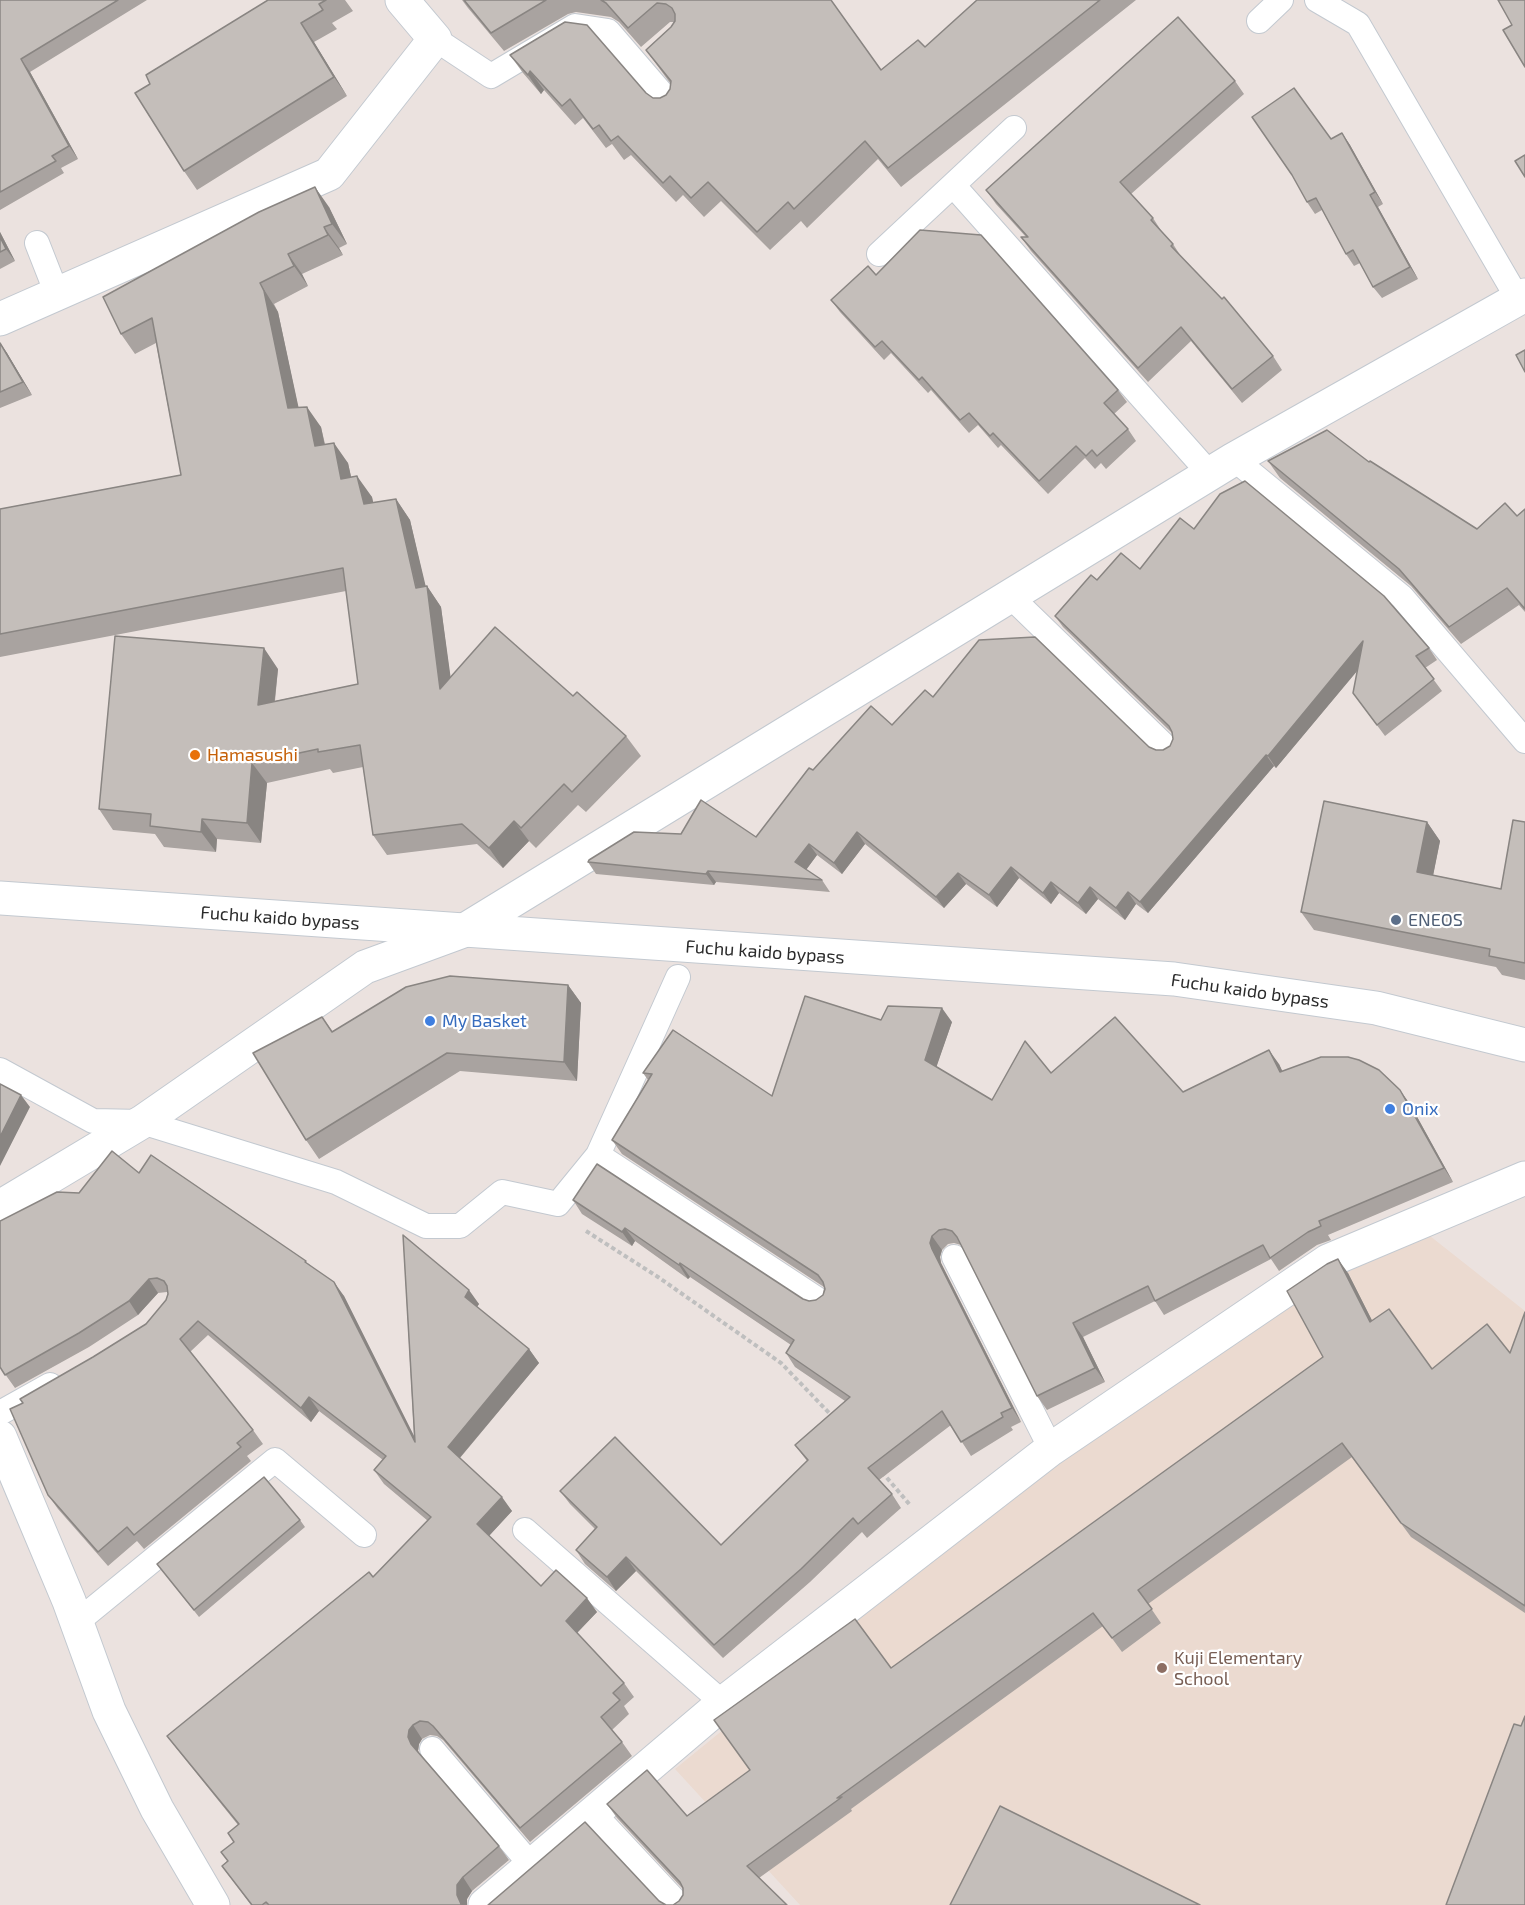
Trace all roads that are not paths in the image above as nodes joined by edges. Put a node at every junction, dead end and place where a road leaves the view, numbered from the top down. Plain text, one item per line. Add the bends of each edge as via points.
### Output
1 (402, 0) edge
2 (1281, 0) edge
3 (1317, 0) edge
4 (1259, 21) dead end
5 (435, 39) junction
6 (670, 103) edge
7 (1014, 128) dead end
8 (953, 185) junction
9 (37, 243) dead end
10 (879, 254) dead end
11 (57, 294) junction
12 (1522, 297) edge
13 (0, 319) edge
14 (1222, 467) junction
15 (1010, 596) junction
16 (1525, 741) edge
17 (1167, 748) edge
18 (0, 898) edge
19 (463, 931) junction
20 (678, 977) dead end
21 (1525, 1045) edge
22 (0, 1070) edge
23 (142, 1122) junction
24 (598, 1155) junction
25 (1525, 1178) edge
26 (0, 1206) edge
27 (954, 1257) edge
28 (820, 1301) edge
29 (67, 1375) edge
30 (0, 1413) edge
31 (0, 1437) edge
32 (1051, 1449) junction
33 (525, 1530) dead end
34 (364, 1535) dead end
35 (77, 1622) junction
36 (723, 1703) junction
37 (432, 1749) edge
38 (594, 1814) junction
39 (532, 1866) junction
40 (213, 1905) edge
41 (485, 1905) edge
42 (680, 1905) edge

1 - 5 street
2 - 4 lane
3 - 12 lane via 1358,24
5 - 6 lane via 491,76 576,26 608,31 648,60
5 - 11 street via 329,174
7 - 8 lane
8 - 10 lane
8 - 14 lane
9 - 11 lane
11 - 13 street
12 - 14 street
14 - 15 street
14 - 16 lane via 1402,597
15 - 17 lane
15 - 19 street
18 - 19 street, Fuchu kaido bypass
19 - 21 street, Fuchu kaido bypass via 1174,980 1376,1008
19 - 23 street via 365,967
20 - 24 lane
22 - 23 lane via 93,1120
23 - 24 lane via 336,1182 426,1226 460,1226 502,1192 558,1204
23 - 26 street
24 - 28 lane
25 - 32 street via 1328,1261
27 - 32 lane
29 - 30 lane
31 - 35 street
32 - 36 street
33 - 36 lane
34 - 35 lane via 274,1460
35 - 40 street via 109,1711 156,1809
36 - 38 street
37 - 39 lane
38 - 39 street
38 - 42 lane
39 - 41 street

